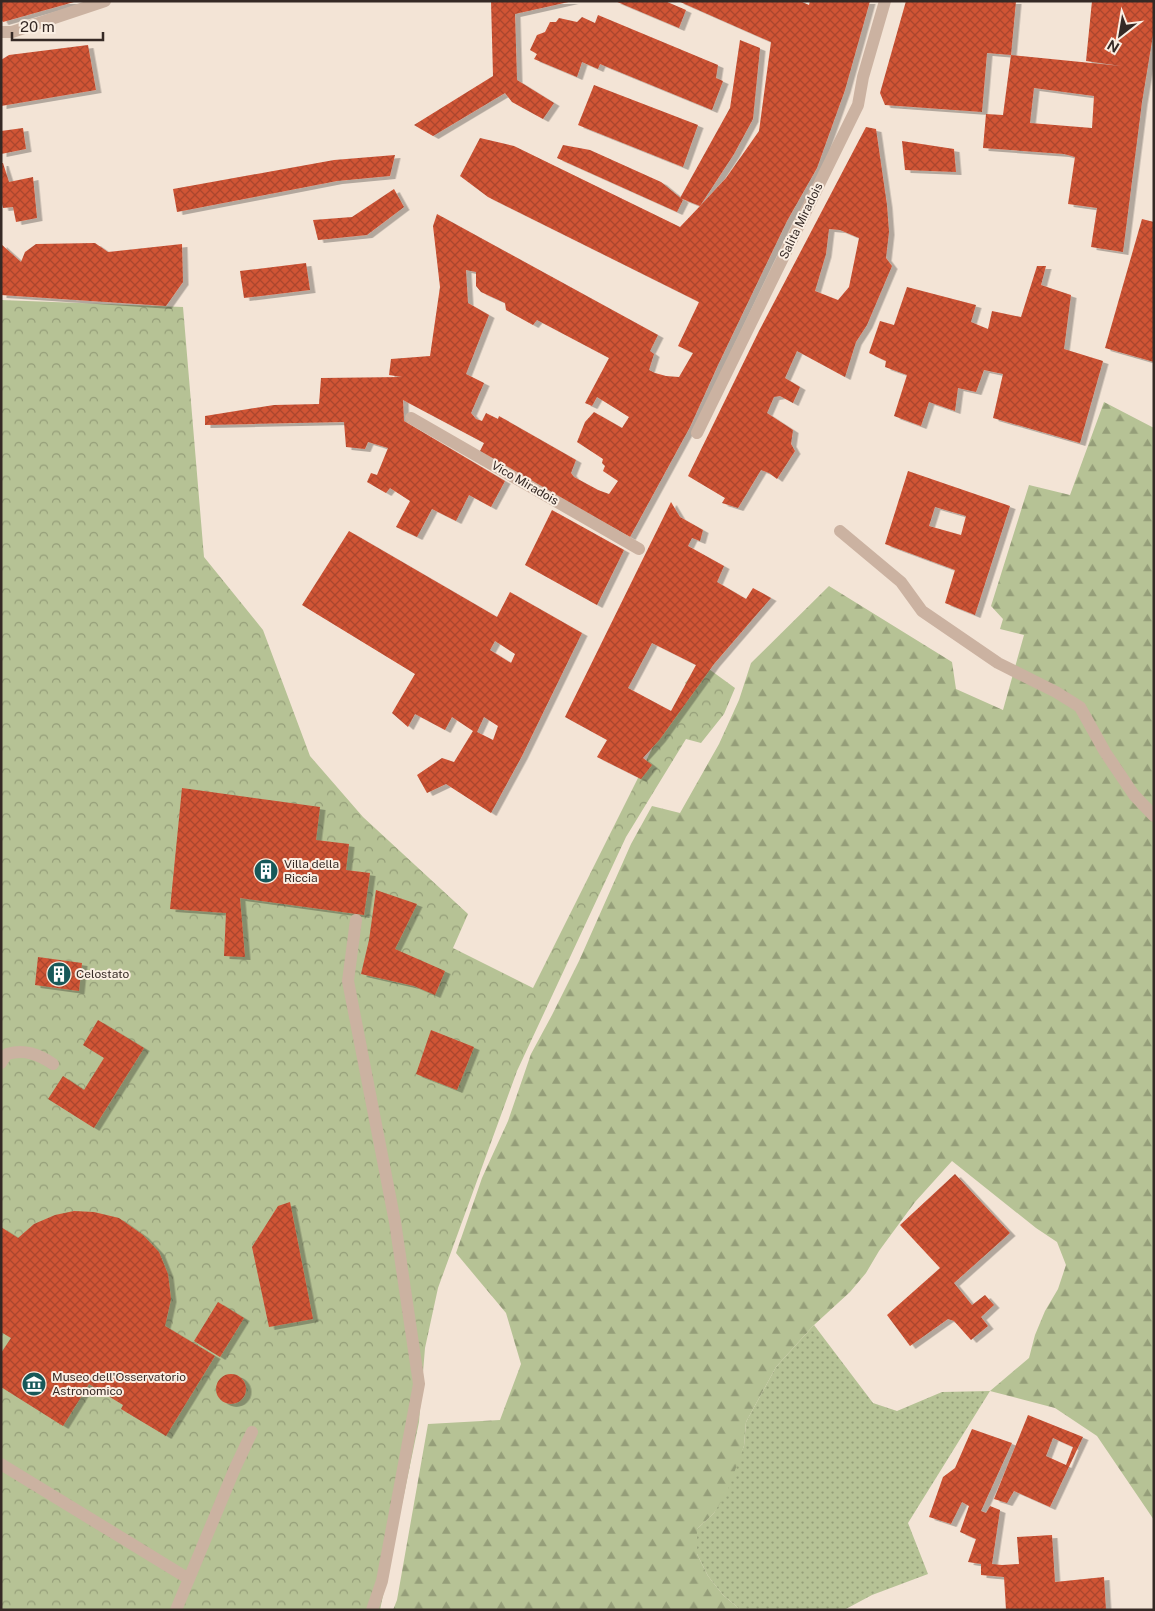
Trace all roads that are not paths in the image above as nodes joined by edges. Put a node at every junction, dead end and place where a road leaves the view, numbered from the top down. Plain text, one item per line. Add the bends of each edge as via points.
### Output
1 (105, 1) edge
2 (885, 1) edge
3 (1, 32) edge
4 (411, 418) dead end
5 (697, 433) dead end
6 (840, 531) dead end
7 (639, 549) dead end
8 (1154, 816) edge
9 (356, 920) dead end
10 (1, 1063) edge
11 (53, 1064) dead end
12 (252, 1432) dead end
13 (1, 1464) edge
14 (189, 1579) junction
15 (176, 1610) edge
16 (372, 1610) edge

1 - 3 street via 12,32
2 - 5 street, Salita Miradois via 858,105
4 - 7 street, Vico Miradois
6 - 8 street via 902,582 922,611 998,663 1080,707 1134,795
9 - 16 street via 348,981 395,1222 419,1384 382,1581
10 - 11 street via 7,1054 22,1051 37,1054
12 - 14 street
13 - 14 street
14 - 15 street

